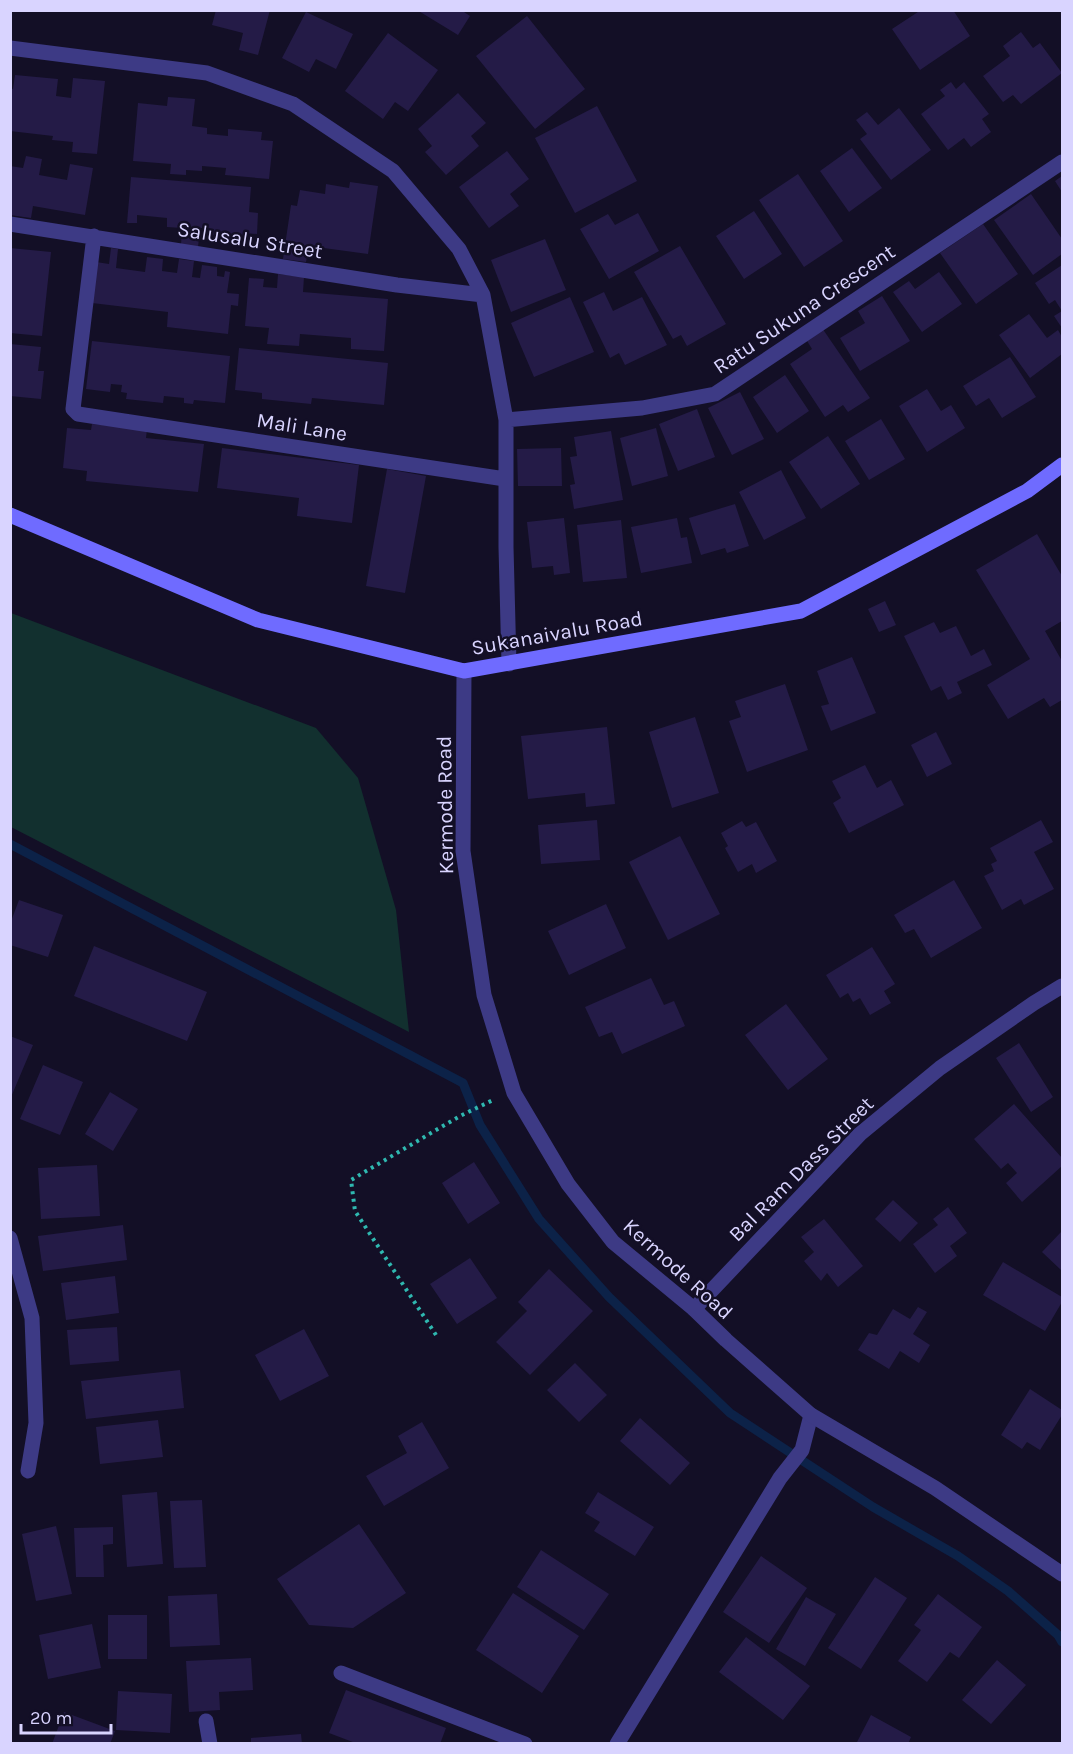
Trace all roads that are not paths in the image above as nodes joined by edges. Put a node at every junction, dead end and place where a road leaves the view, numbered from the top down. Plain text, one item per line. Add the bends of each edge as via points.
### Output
1 (10, 48) edge
2 (1062, 162) edge
3 (10, 224) edge
4 (94, 236) junction
5 (483, 295) junction
6 (506, 420) junction
7 (1062, 465) edge
8 (505, 479) junction
9 (10, 515) edge
10 (509, 664) junction
11 (464, 671) junction
12 (1062, 986) edge
13 (10, 1238) edge
14 (694, 1308) junction
15 (811, 1415) junction
16 (28, 1471) dead end
17 (1062, 1574) edge
18 (341, 1673) dead end
19 (206, 1721) dead end
20 (210, 1743) edge
21 (525, 1743) edge
22 (617, 1743) edge

1 - 5 street via 207,73 293,104 393,171 459,249
2 - 6 street, Ratu Sukuna Crescent via 715,394 642,408
3 - 4 street, Salusalu Street
4 - 5 street, Salusalu Street via 397,285
4 - 8 street, Mali Lane via 73,409 78,414
5 - 6 street
6 - 8 street
7 - 10 main road, Sukanaivalu Road via 1027,491 801,611
8 - 10 street
9 - 11 main road, Sukanaivalu Road via 258,620
10 - 11 main road, Sukanaivalu Road
11 - 14 street, Kermode Road via 463,850 484,995 514,1094 568,1184 613,1242
12 - 14 street, Bal Ram Dass Street via 940,1068 860,1134
13 - 16 street via 32,1318 36,1423
14 - 15 street, Kermode Road
15 - 17 street, Kermode Road via 935,1488
15 - 22 street via 802,1450 780,1478
18 - 21 street
19 - 20 street

